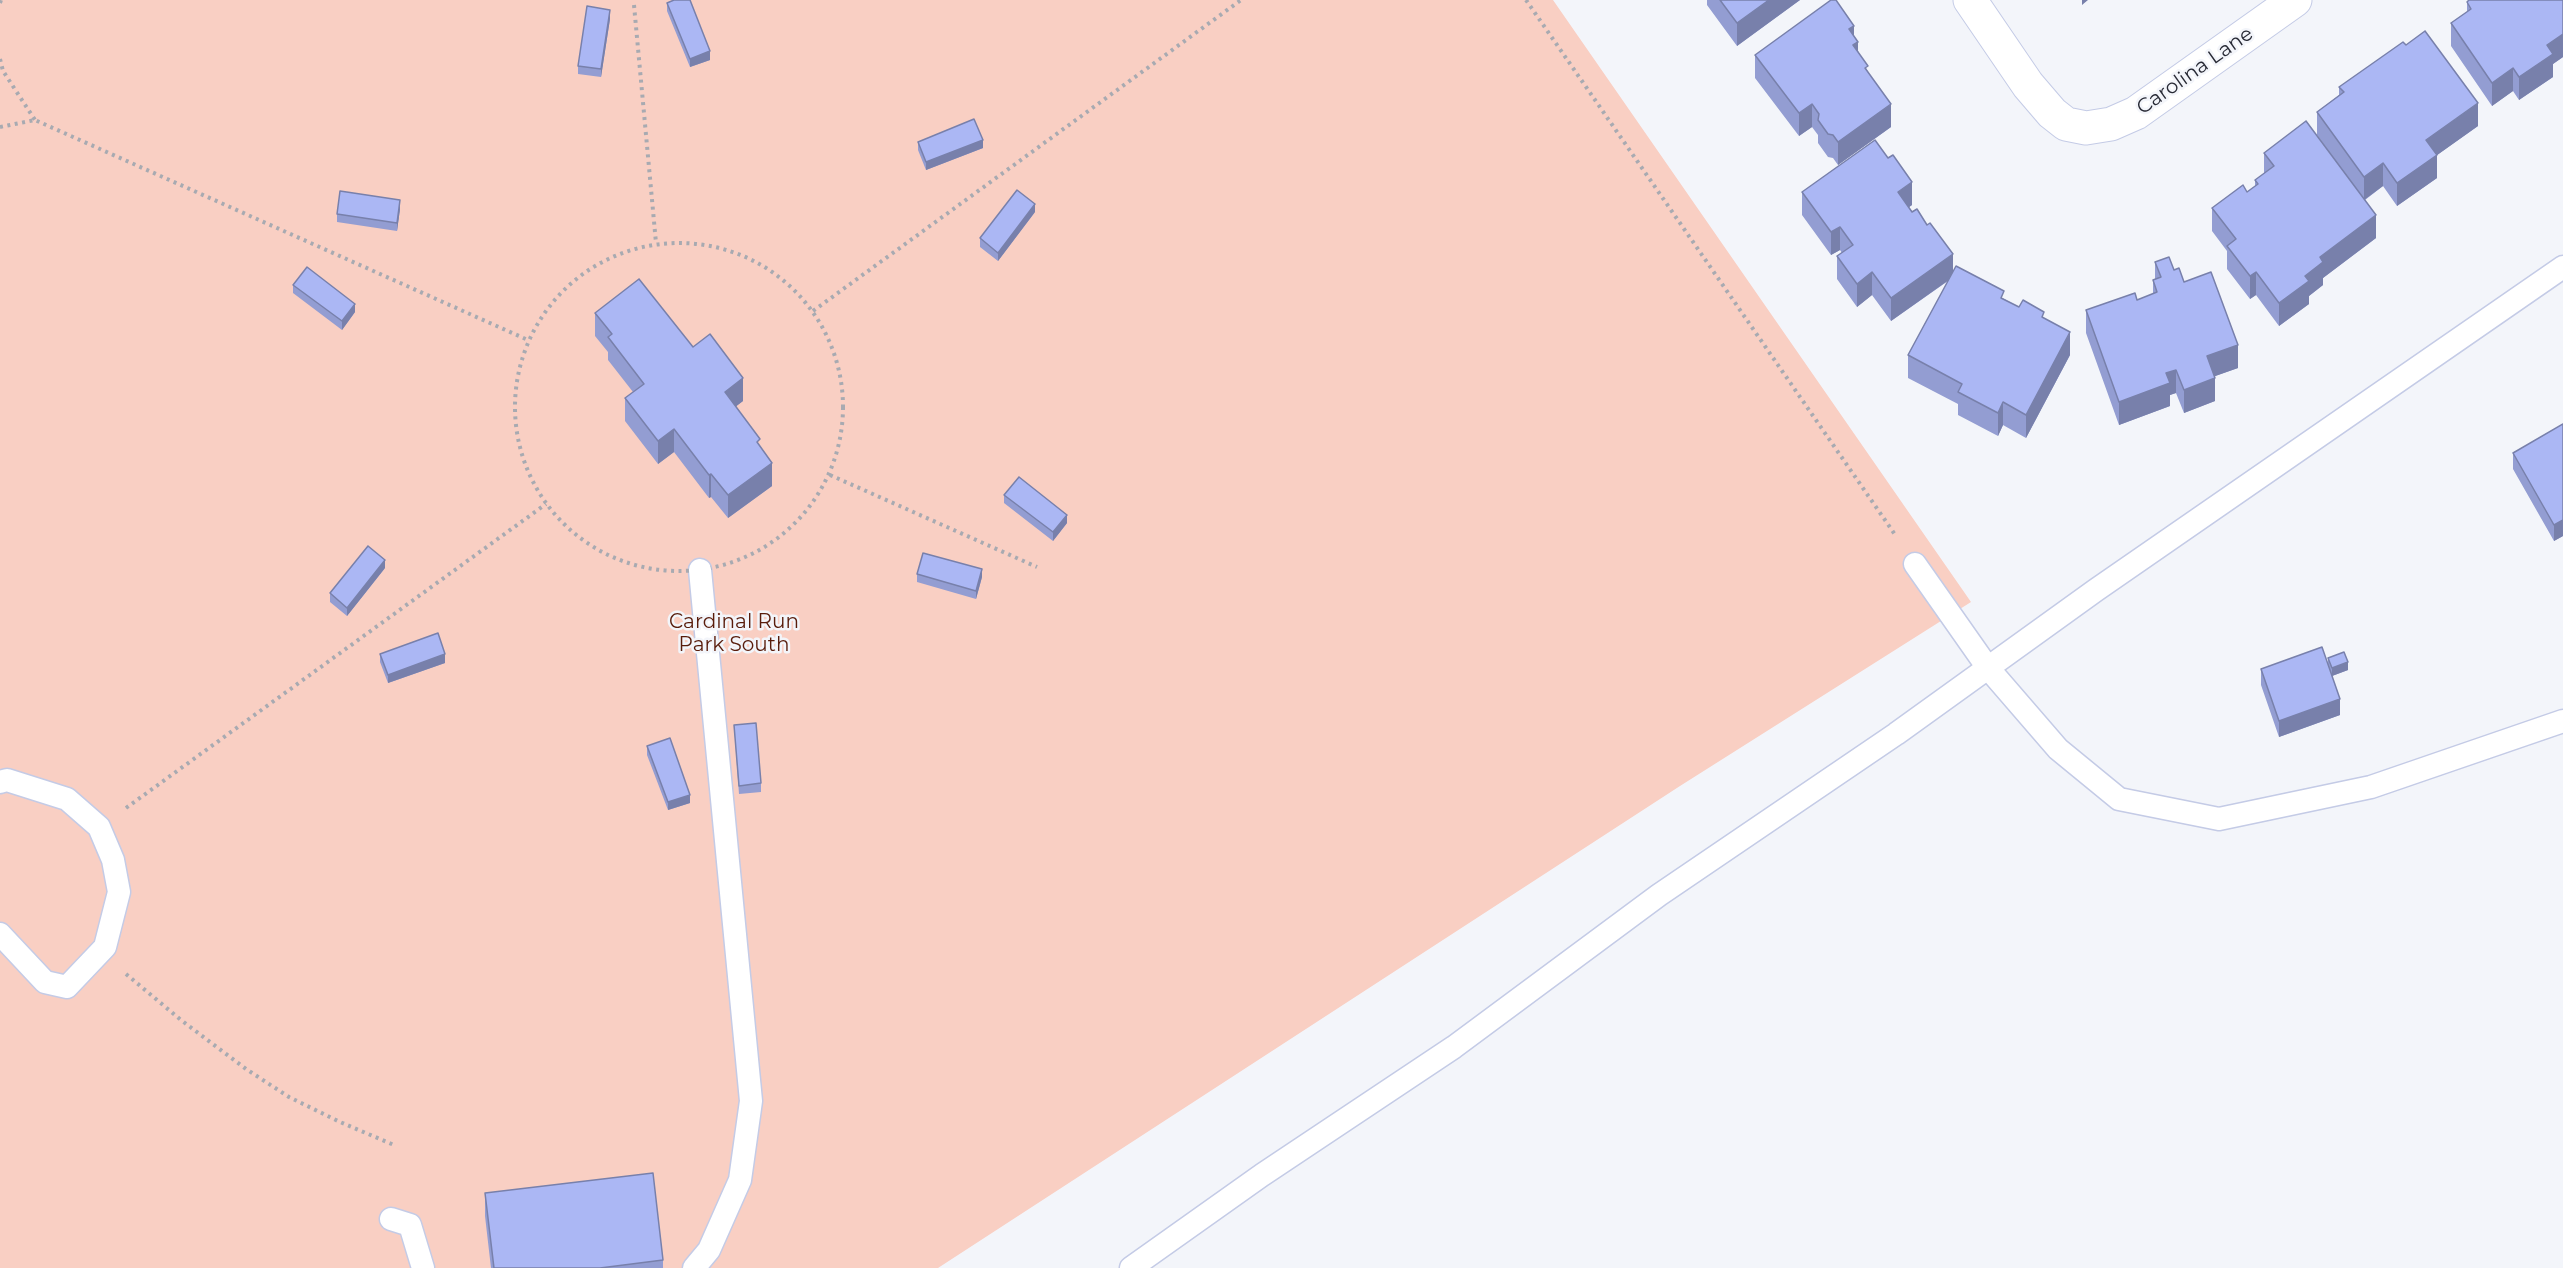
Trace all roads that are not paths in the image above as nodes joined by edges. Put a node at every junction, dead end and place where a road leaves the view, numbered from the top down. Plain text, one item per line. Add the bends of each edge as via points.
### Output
1 (1970, 0) edge
2 (2295, 0) edge
3 (2563, 267) edge
4 (1915, 564) road end
5 (700, 570) road end
6 (1988, 668) junction
7 (2563, 721) edge
8 (0, 782) edge
9 (0, 933) edge
10 (391, 1218) dead end
11 (423, 1268) edge
12 (694, 1268) edge
13 (1131, 1268) edge

1 - 2 street, Carolina Lane via 2052,113 2066,124 2086,128 2111,124 2136,113
3 - 6 lane
4 - 6 lane
5 - 12 lane via 751,1101 740,1180 709,1250
6 - 7 lane via 2058,749 2119,799 2219,819 2371,787
6 - 13 lane via 1659,896 1454,1047
8 - 9 lane via 7,780 67,799 99,827 113,860 119,892 105,947 67,987 45,982
10 - 11 lane via 410,1226

